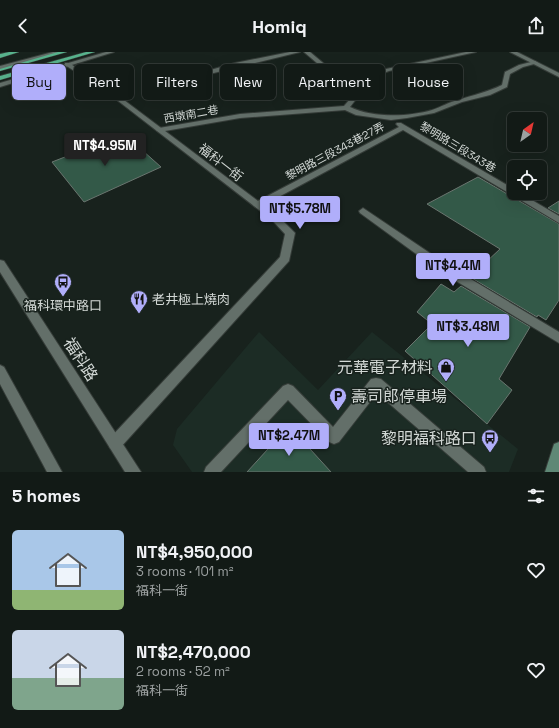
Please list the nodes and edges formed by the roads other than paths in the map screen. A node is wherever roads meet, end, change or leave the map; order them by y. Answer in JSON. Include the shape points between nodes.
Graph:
{"nodes":[{"id":1,"x":16,"y":52,"type":"edge"},
{"id":2,"x":42,"y":52,"type":"edge"},
{"id":3,"x":59,"y":52,"type":"edge"},
{"id":4,"x":64,"y":52,"type":"edge"},
{"id":5,"x":92,"y":52,"type":"edge"},
{"id":6,"x":111,"y":52,"type":"edge"},
{"id":7,"x":297,"y":52,"type":"edge"},
{"id":8,"x":307,"y":52,"type":"edge"},
{"id":9,"x":473,"y":52,"type":"edge"},
{"id":10,"x":513,"y":52,"type":"edge"},
{"id":11,"x":0,"y":56,"type":"edge"},
{"id":12,"x":535,"y":63,"type":"junction"},
{"id":13,"x":0,"y":64,"type":"edge"},
{"id":14,"x":67,"y":64,"type":"junction"},
{"id":15,"x":321,"y":64,"type":"edge"},
{"id":16,"x":0,"y":69,"type":"edge"},
{"id":17,"x":212,"y":70,"type":"edge"},
{"id":18,"x":385,"y":71,"type":"edge"},
{"id":19,"x":559,"y":75,"type":"edge"},
{"id":20,"x":0,"y":78,"type":"edge"},
{"id":21,"x":0,"y":84,"type":"edge"},
{"id":22,"x":352,"y":100,"type":"edge"},
{"id":23,"x":346,"y":108,"type":"junction"},
{"id":24,"x":391,"y":118,"type":"junction"},
{"id":25,"x":403,"y":127,"type":"junction"},
{"id":26,"x":159,"y":130,"type":"junction"},
{"id":27,"x":507,"y":189,"type":"edge"},
{"id":28,"x":526,"y":200,"type":"edge"},
{"id":29,"x":257,"y":205,"type":"junction"},
{"id":30,"x":363,"y":212,"type":"dead end"},
{"id":31,"x":559,"y":220,"type":"edge"},
{"id":32,"x":0,"y":264,"type":"edge"},
{"id":33,"x":559,"y":338,"type":"edge"},
{"id":34,"x":0,"y":371,"type":"edge"},
{"id":35,"x":115,"y":443,"type":"junction"},
{"id":36,"x":559,"y":449,"type":"edge"},
{"id":37,"x":55,"y":472,"type":"edge"},
{"id":38,"x":134,"y":472,"type":"edge"},
{"id":39,"x":211,"y":472,"type":"edge"},
{"id":40,"x":479,"y":472,"type":"edge"},
{"id":41,"x":552,"y":472,"type":"edge"}],
"edges":[{"from":1,"to":11,"type":"highway"},
{"from":2,"to":13,"type":"street"},
{"from":3,"to":16,"type":"street"},
{"from":4,"to":16,"type":"highway"},
{"from":5,"to":20,"type":"highway"},
{"from":6,"to":14,"type":"street"},
{"from":7,"to":17,"type":"street"},
{"from":8,"to":15,"type":"street"},
{"from":9,"to":18,"type":"street"},
{"from":10,"to":12,"type":"street"},
{"from":12,"to":19,"type":"street"},
{"from":12,"to":24,"type":"street","name":"西墩南二巷","via":[[512,69],[506,73],[505,86],[488,94],[432,112]]},
{"from":14,"to":21,"type":"street"},
{"from":14,"to":26,"type":"street","name":"福科一街","via":[[106,89]]},
{"from":22,"to":23,"type":"street"},
{"from":23,"to":24,"type":"street","name":"西墩南二巷","via":[[356,113]]},
{"from":23,"to":26,"type":"street","name":"西墩南二巷","via":[[240,116]]},
{"from":24,"to":25,"type":"street","name":"黎明路三段343巷"},
{"from":25,"to":27,"type":"street","name":"黎明路三段343巷"},
{"from":25,"to":29,"type":"street","name":"黎明路三段343巷27弄"},
{"from":26,"to":29,"type":"street","name":"福科一街"},
{"from":28,"to":31,"type":"street","name":"黎明路三段343巷"},
{"from":29,"to":35,"type":"street","name":"福科一街","via":[[290,233],[285,258]]},
{"from":30,"to":33,"type":"street","via":[[445,268]]},
{"from":32,"to":35,"type":"street","name":"福科路"},
{"from":34,"to":37,"type":"street"},
{"from":35,"to":38,"type":"street","name":"福科路"},
{"from":36,"to":41,"type":"main road"},
{"from":39,"to":40,"type":"street","via":[[288,391],[334,437],[376,384]]}]}
